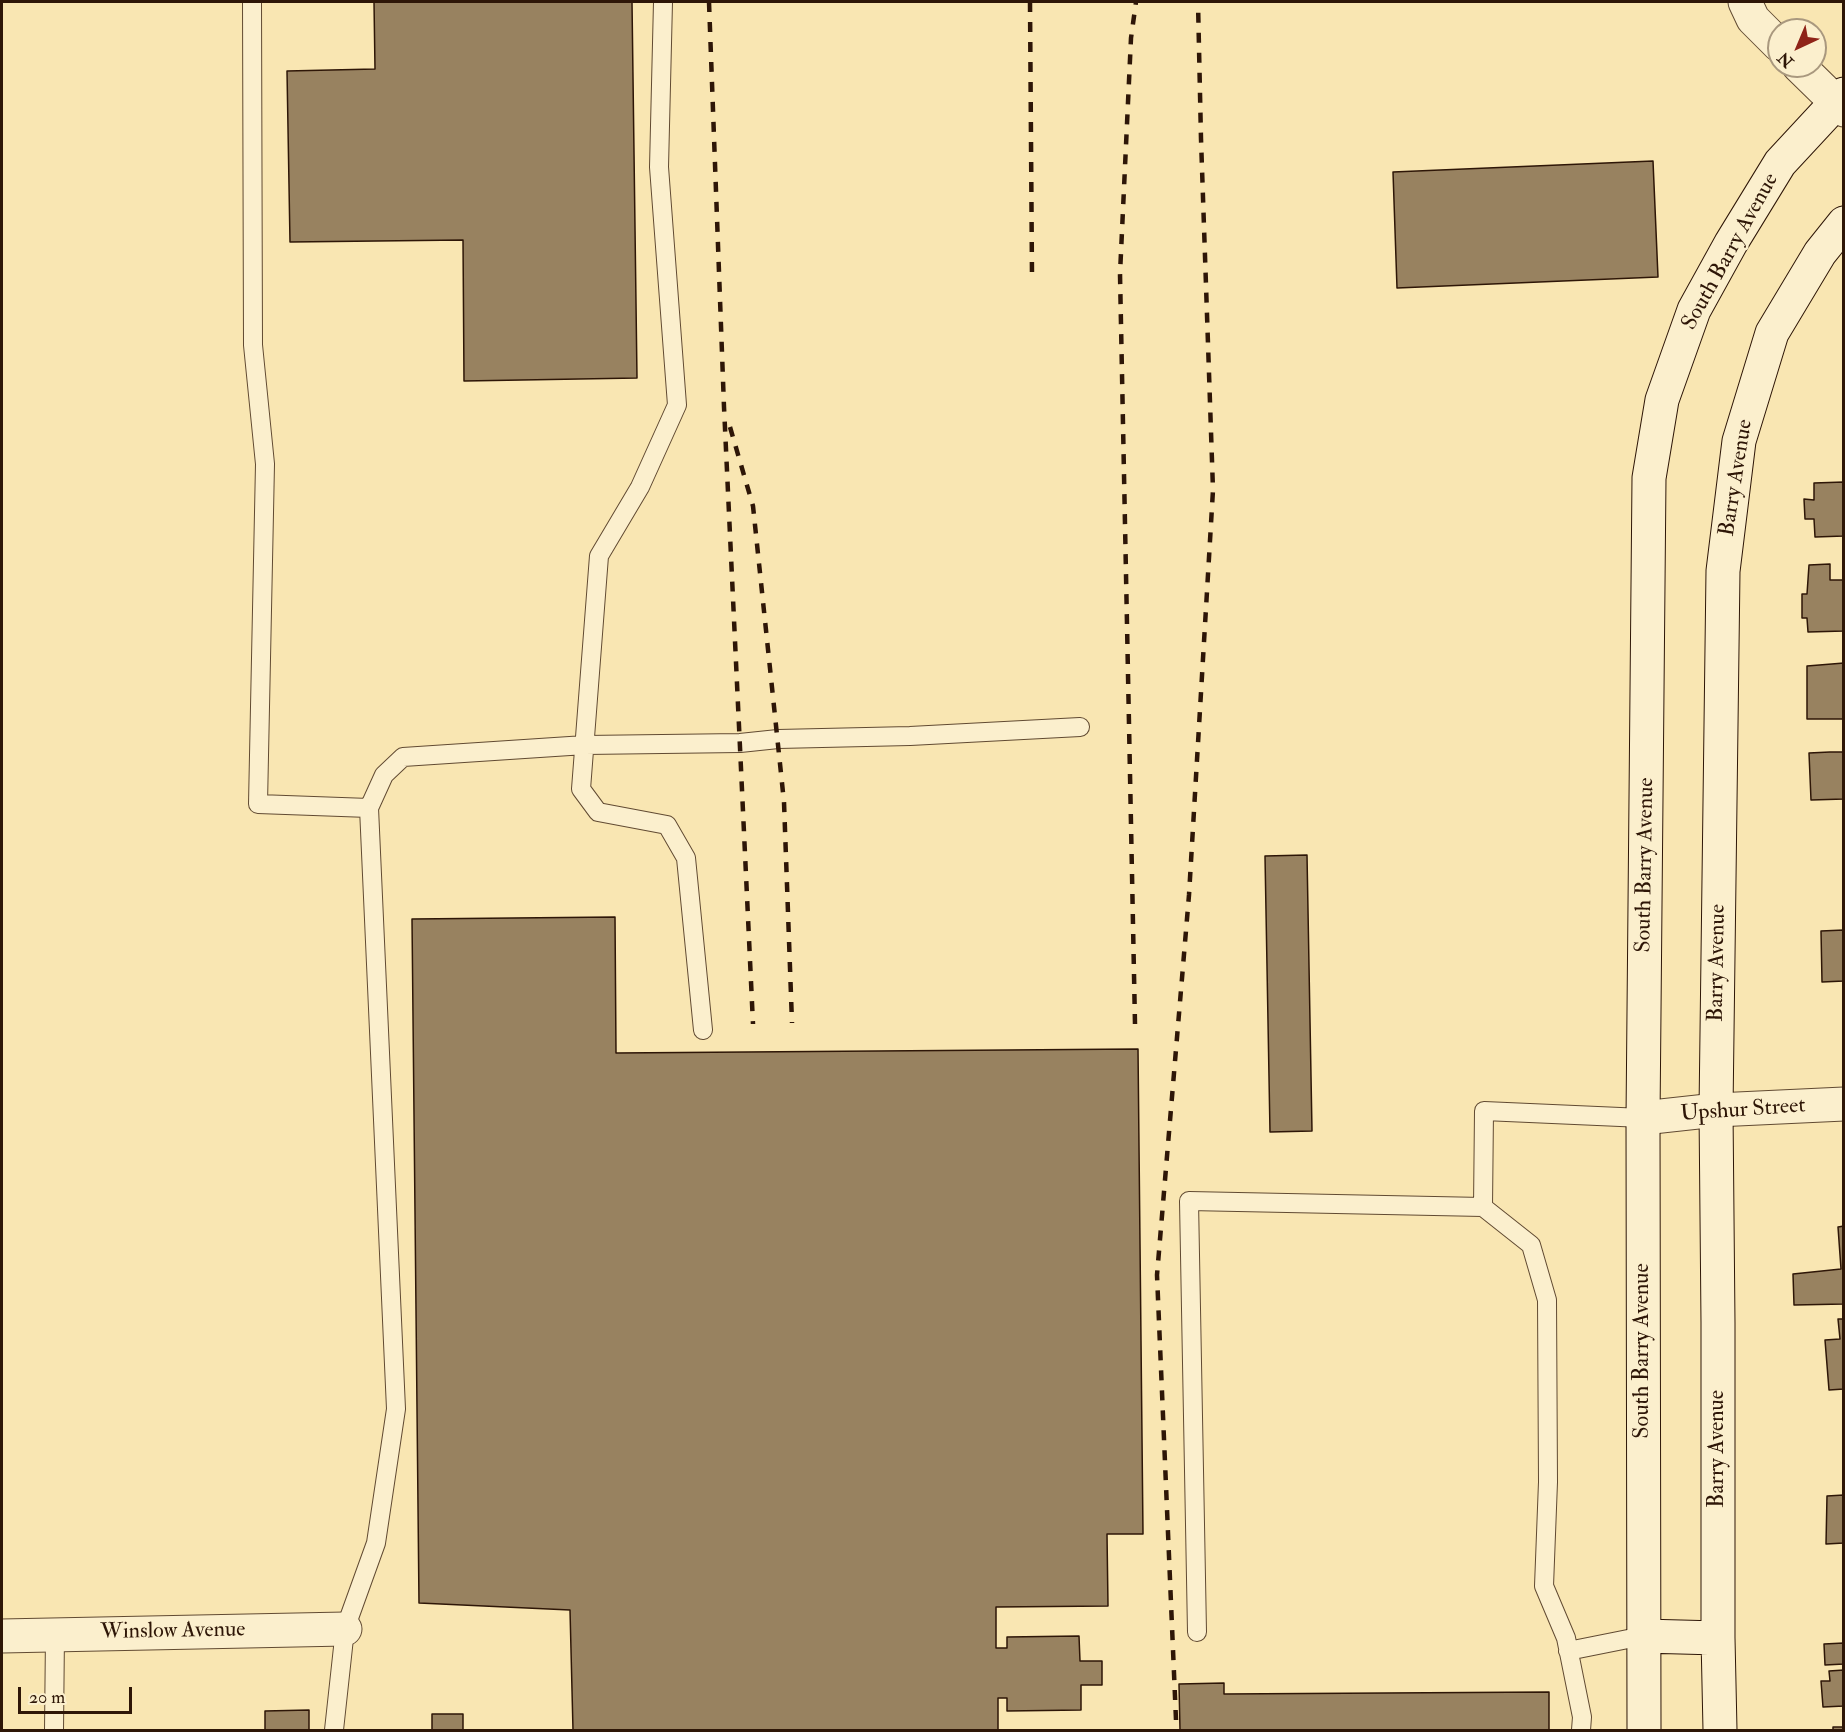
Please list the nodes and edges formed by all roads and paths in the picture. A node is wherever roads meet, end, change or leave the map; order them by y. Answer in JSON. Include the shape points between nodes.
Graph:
{"nodes":[{"id":1,"x":252,"y":2,"type":"edge"},
{"id":2,"x":663,"y":2,"type":"edge"},
{"id":3,"x":1745,"y":2,"type":"edge"},
{"id":4,"x":1767,"y":33,"type":"edge"},
{"id":5,"x":1813,"y":78,"type":"edge"},
{"id":6,"x":1841,"y":102,"type":"edge"},
{"id":7,"x":1844,"y":223,"type":"edge"},
{"id":8,"x":1080,"y":727,"type":"dead end"},
{"id":9,"x":585,"y":745,"type":"junction"},
{"id":10,"x":369,"y":808,"type":"junction"},
{"id":11,"x":703,"y":1030,"type":"dead end"},
{"id":12,"x":1844,"y":1104,"type":"edge"},
{"id":13,"x":1716,"y":1110,"type":"junction"},
{"id":14,"x":1643,"y":1118,"type":"junction"},
{"id":15,"x":1483,"y":1207,"type":"junction"},
{"id":16,"x":345,"y":1629,"type":"junction"},
{"id":17,"x":1197,"y":1632,"type":"dead end"},
{"id":18,"x":55,"y":1634,"type":"junction"},
{"id":19,"x":2,"y":1636,"type":"edge"},
{"id":20,"x":1644,"y":1636,"type":"junction"},
{"id":21,"x":1718,"y":1638,"type":"junction"},
{"id":22,"x":1569,"y":1651,"type":"junction"},
{"id":23,"x":54,"y":1731,"type":"edge"},
{"id":24,"x":334,"y":1731,"type":"edge"},
{"id":25,"x":1581,"y":1731,"type":"edge"},
{"id":26,"x":1644,"y":1731,"type":"edge"},
{"id":27,"x":1720,"y":1731,"type":"edge"}],
"edges":[{"from":1,"to":10,"type":"lane","via":[[253,345],[265,464],[258,804]]},
{"from":2,"to":9,"type":"lane","via":[[659,166],[677,405],[640,487],[599,556]]},
{"from":3,"to":4,"type":"main road","via":[[1752,19]]},
{"from":5,"to":6,"type":"main road","name":"South Barry Avenue"},
{"from":6,"to":14,"type":"main road","name":"South Barry Avenue","via":[[1780,163],[1731,243],[1694,310],[1662,400],[1649,478]]},
{"from":7,"to":13,"type":"main road","name":"Barry Avenue","via":[[1820,253],[1772,333],[1738,441],[1724,571]]},
{"from":8,"to":9,"type":"lane","via":[[740,743]]},
{"from":9,"to":10,"type":"lane","via":[[403,757],[384,775]]},
{"from":9,"to":11,"type":"lane","via":[[581,789],[598,812],[667,825],[686,858]]},
{"from":10,"to":16,"type":"lane","via":[[396,1409],[376,1543]]},
{"from":12,"to":13,"type":"main road","name":"Upshur Street"},
{"from":13,"to":14,"type":"main road","name":"Upshur Street"},
{"from":13,"to":21,"type":"main road","name":"Barry Avenue"},
{"from":14,"to":15,"type":"lane","via":[[1484,1111]]},
{"from":14,"to":20,"type":"main road","name":"South Barry Avenue"},
{"from":15,"to":17,"type":"lane","via":[[1189,1201]]},
{"from":15,"to":22,"type":"lane","via":[[1531,1245],[1547,1300],[1544,1586]]},
{"from":16,"to":18,"type":"main road","name":"Winslow Avenue"},
{"from":16,"to":24,"type":"lane"},
{"from":18,"to":19,"type":"main road","name":"Winslow Avenue"},
{"from":18,"to":23,"type":"lane"},
{"from":20,"to":21,"type":"main road"},
{"from":20,"to":22,"type":"lane"},
{"from":20,"to":26,"type":"main road","name":"South Barry Avenue"},
{"from":21,"to":27,"type":"main road","name":"Barry Avenue"},
{"from":22,"to":25,"type":"lane","via":[[1582,1717]]}]}
